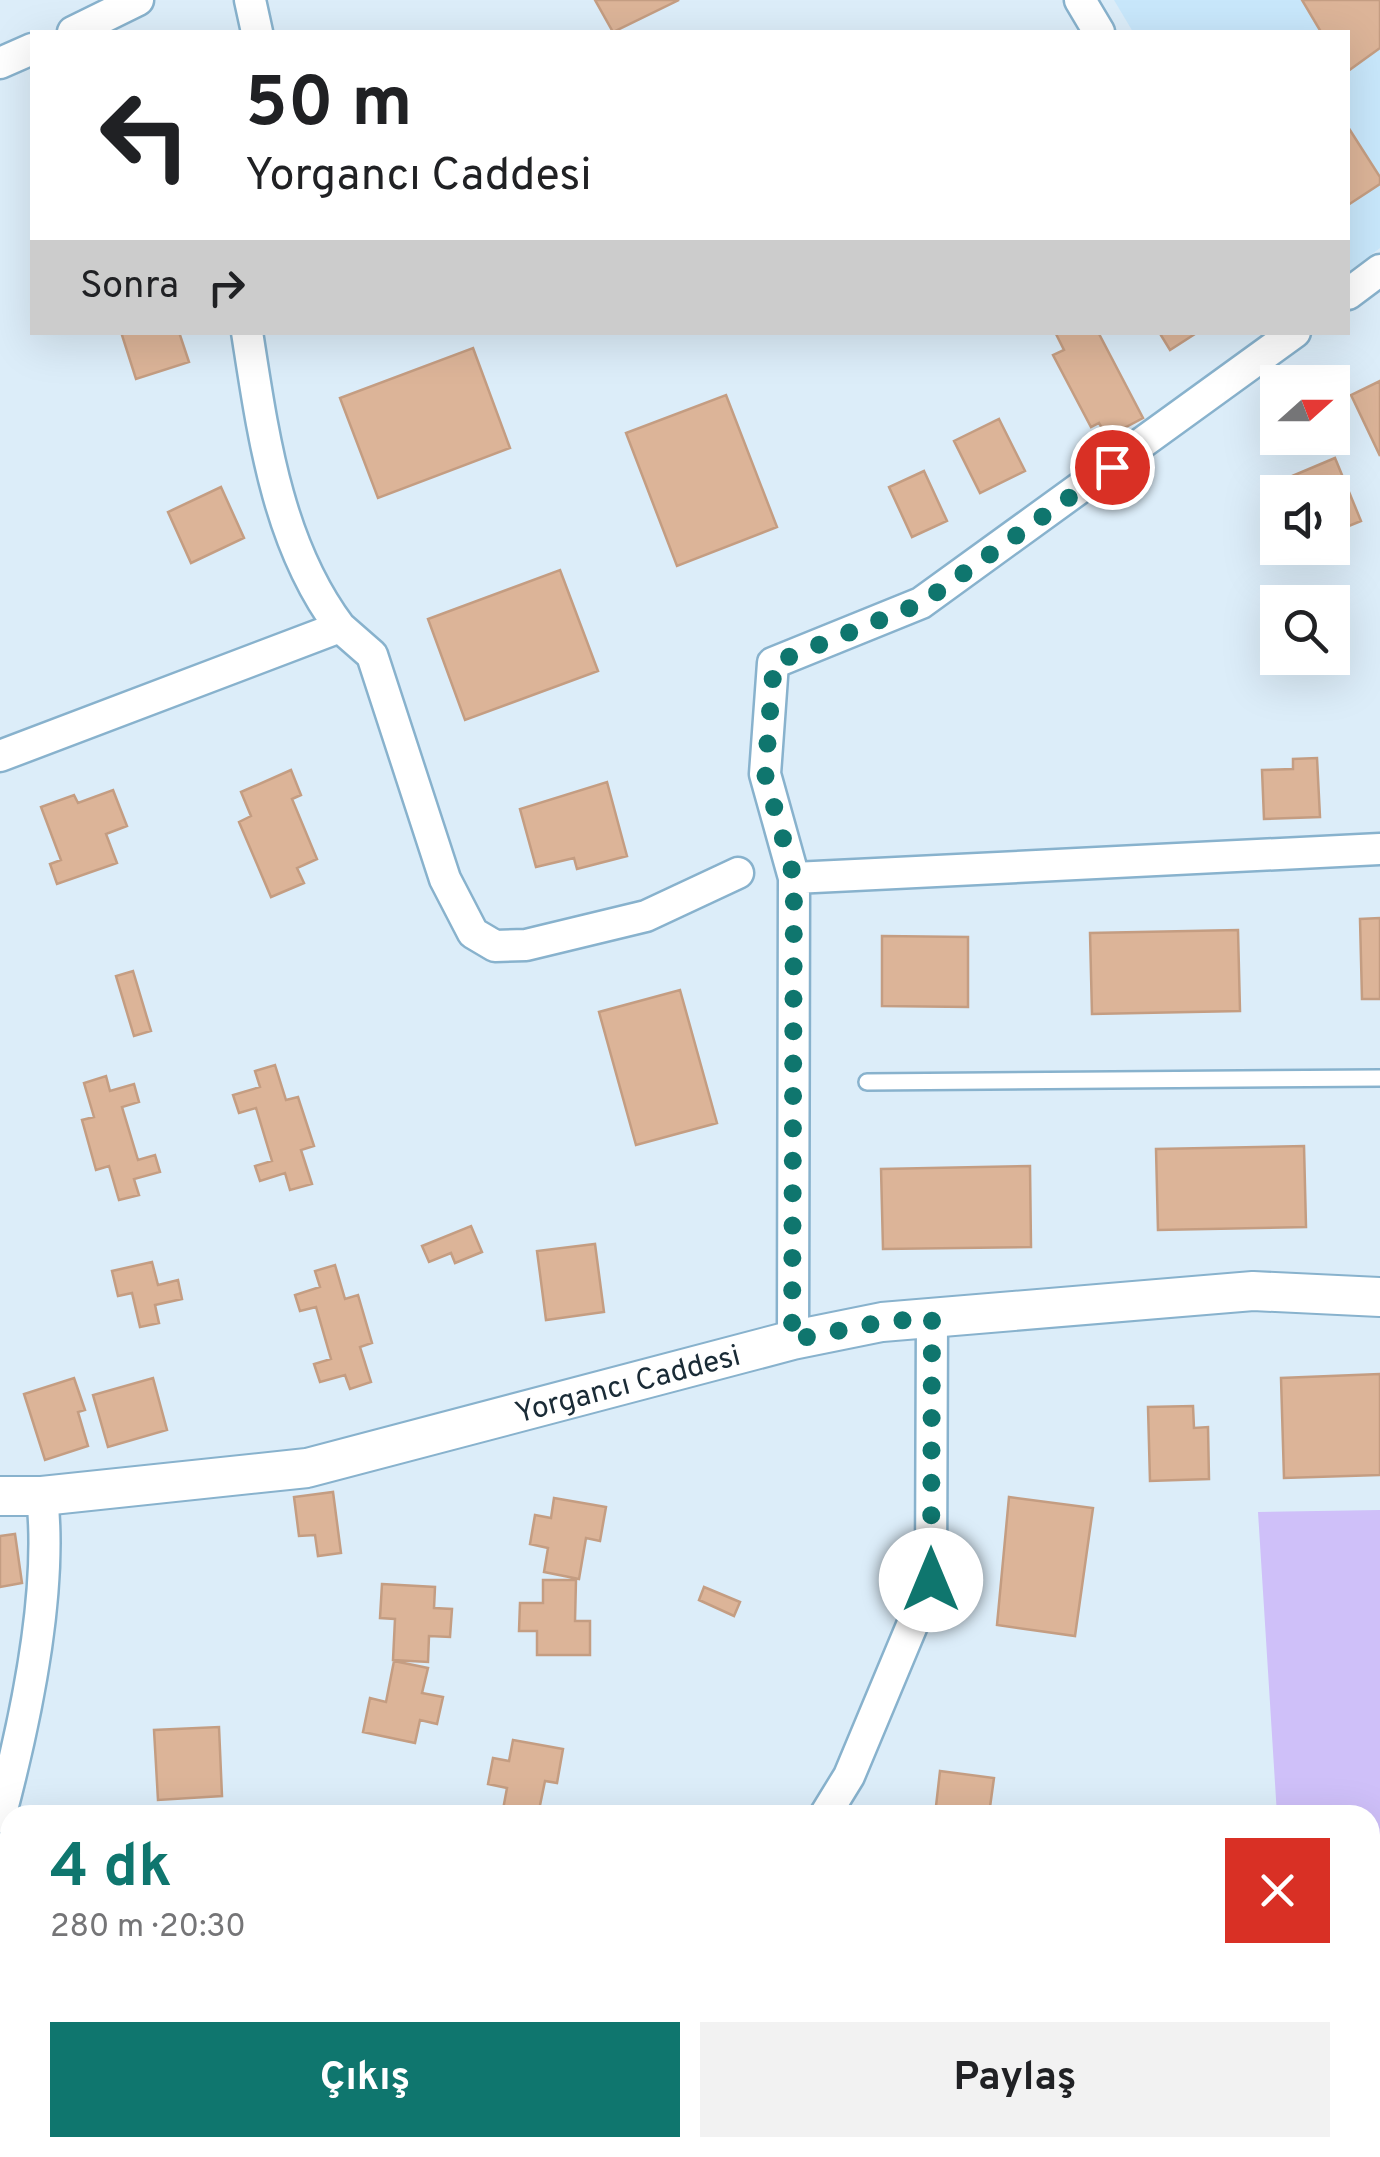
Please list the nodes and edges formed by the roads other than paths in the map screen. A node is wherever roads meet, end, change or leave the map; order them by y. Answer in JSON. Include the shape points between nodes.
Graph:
{"nodes":[{"id":1,"x":138,"y":0,"type":"edge"},
{"id":2,"x":250,"y":0,"type":"edge"},
{"id":3,"x":1080,"y":0,"type":"edge"},
{"id":4,"x":77,"y":30,"type":"edge"},
{"id":5,"x":257,"y":30,"type":"edge"},
{"id":6,"x":1098,"y":30,"type":"edge"},
{"id":7,"x":30,"y":51,"type":"edge"},
{"id":8,"x":0,"y":63,"type":"edge"},
{"id":9,"x":1380,"y":270,"type":"edge"},
{"id":10,"x":1350,"y":292,"type":"edge"},
{"id":11,"x":248,"y":335,"type":"edge"},
{"id":12,"x":1286,"y":336,"type":"edge"},
{"id":13,"x":340,"y":628,"type":"junction"},
{"id":14,"x":0,"y":756,"type":"edge"},
{"id":15,"x":1380,"y":849,"type":"edge"},
{"id":16,"x":738,"y":873,"type":"dead end"},
{"id":17,"x":794,"y":878,"type":"junction"},
{"id":18,"x":1380,"y":1078,"type":"edge"},
{"id":19,"x":868,"y":1082,"type":"dead end"},
{"id":20,"x":1380,"y":1297,"type":"edge"},
{"id":21,"x":932,"y":1318,"type":"junction"},
{"id":22,"x":792,"y":1340,"type":"junction"},
{"id":23,"x":0,"y":1496,"type":"edge"},
{"id":24,"x":42,"y":1496,"type":"junction"},
{"id":25,"x":3,"y":1805,"type":"edge"},
{"id":26,"x":831,"y":1805,"type":"edge"}],
"edges":[{"from":1,"to":4,"type":"street"},
{"from":2,"to":5,"type":"street"},
{"from":3,"to":6,"type":"street"},
{"from":7,"to":8,"type":"street"},
{"from":9,"to":10,"type":"street"},
{"from":11,"to":13,"type":"street","via":[[279,508],[319,600]]},
{"from":12,"to":17,"type":"street","via":[[922,603],[774,663],[765,774]]},
{"from":13,"to":14,"type":"street"},
{"from":13,"to":16,"type":"street","via":[[372,655],[445,879],[473,934],[495,946],[526,944],[646,916]]},
{"from":15,"to":17,"type":"street"},
{"from":17,"to":22,"type":"street"},
{"from":18,"to":19,"type":"lane"},
{"from":20,"to":21,"type":"street","name":"Yorgancı Caddesi","via":[[1254,1291]]},
{"from":21,"to":22,"type":"street","name":"Yorgancı Caddesi"},
{"from":21,"to":26,"type":"street","via":[[931,1580]]},
{"from":22,"to":24,"type":"street","name":"Yorgancı Caddesi","via":[[307,1468]]},
{"from":23,"to":24,"type":"street","name":"Yorgancı Caddesi"},
{"from":24,"to":25,"type":"street","via":[[47,1536],[25,1713]]}]}
